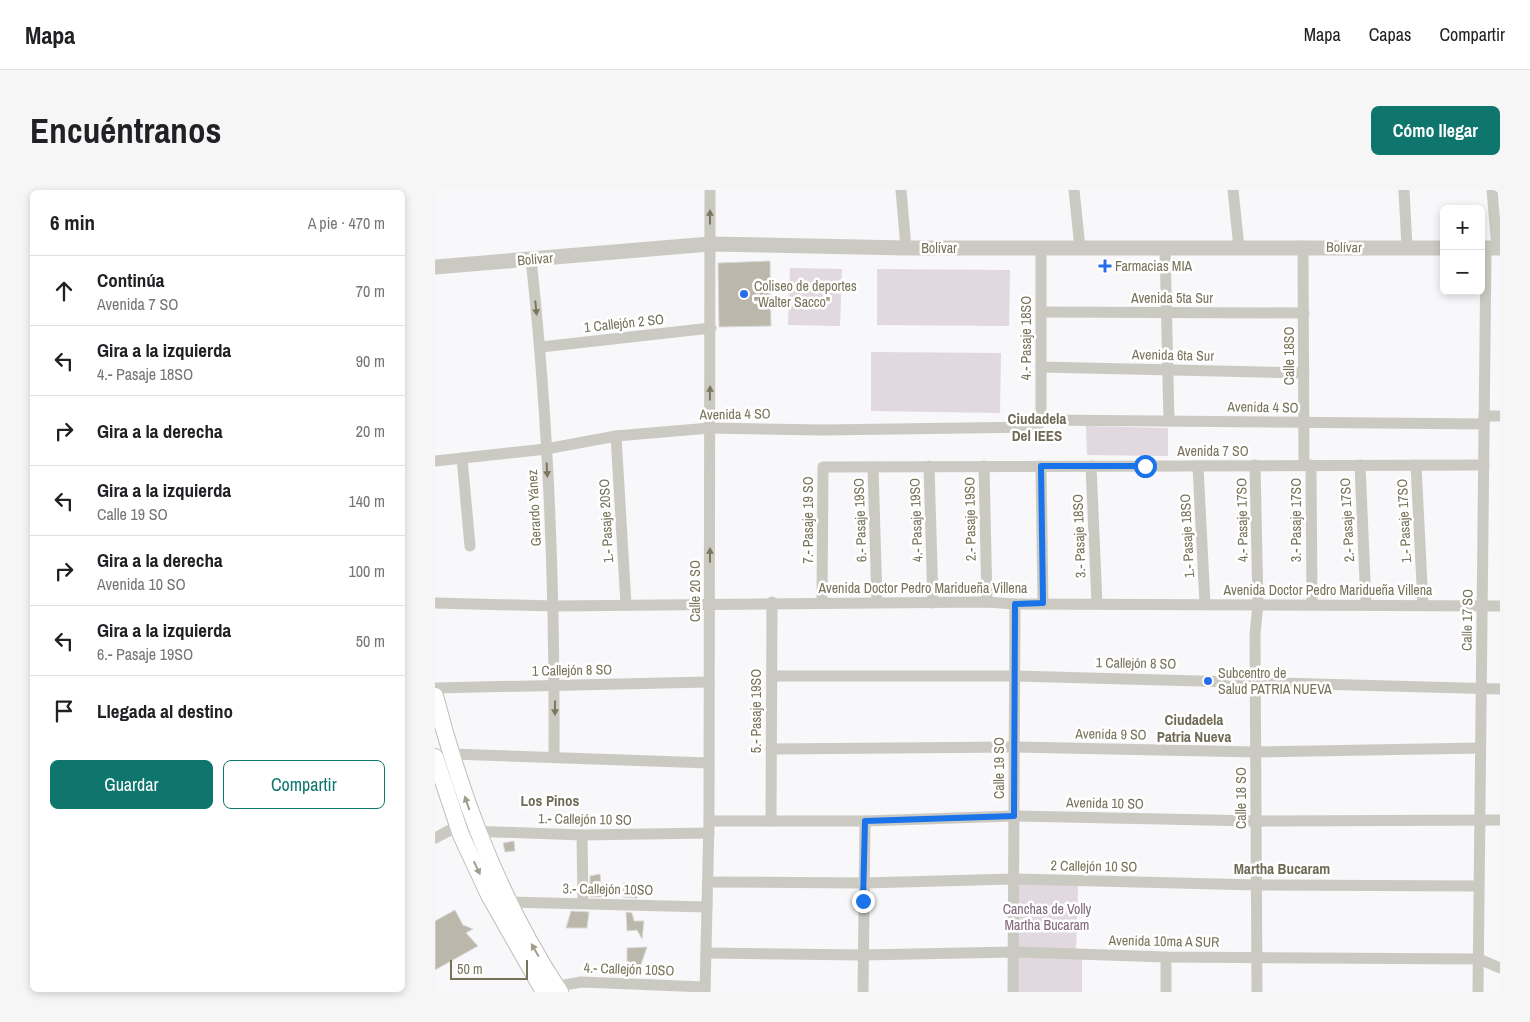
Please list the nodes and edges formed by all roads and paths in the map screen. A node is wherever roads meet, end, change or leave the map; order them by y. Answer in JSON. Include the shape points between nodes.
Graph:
{"nodes":[{"id":1,"x":710,"y":190,"type":"edge"},
{"id":2,"x":901,"y":190,"type":"edge"},
{"id":3,"x":1074,"y":190,"type":"edge"},
{"id":4,"x":1233,"y":190,"type":"edge"},
{"id":5,"x":1404,"y":190,"type":"edge"},
{"id":6,"x":1492,"y":190,"type":"edge"},
{"id":7,"x":710,"y":244,"type":"junction"},
{"id":8,"x":1303,"y":246,"type":"junction"},
{"id":9,"x":906,"y":248,"type":"junction"},
{"id":10,"x":1041,"y":248,"type":"junction"},
{"id":11,"x":1081,"y":248,"type":"junction"},
{"id":12,"x":1165,"y":248,"type":"junction"},
{"id":13,"x":1239,"y":248,"type":"junction"},
{"id":14,"x":1407,"y":248,"type":"junction"},
{"id":15,"x":1440,"y":248,"type":"edge"},
{"id":16,"x":1491,"y":248,"type":"edge"},
{"id":17,"x":531,"y":259,"type":"junction"},
{"id":18,"x":435,"y":267,"type":"edge"},
{"id":19,"x":1041,"y":312,"type":"junction"},
{"id":20,"x":1303,"y":312,"type":"junction"},
{"id":21,"x":1167,"y":314,"type":"junction"},
{"id":22,"x":711,"y":328,"type":"junction"},
{"id":23,"x":541,"y":347,"type":"junction"},
{"id":24,"x":1041,"y":368,"type":"junction"},
{"id":25,"x":1168,"y":370,"type":"junction"},
{"id":26,"x":1304,"y":373,"type":"junction"},
{"id":27,"x":1500,"y":416,"type":"edge"},
{"id":28,"x":1484,"y":420,"type":"junction"},
{"id":29,"x":1169,"y":421,"type":"junction"},
{"id":30,"x":1304,"y":422,"type":"junction"},
{"id":31,"x":1039,"y":423,"type":"junction"},
{"id":32,"x":710,"y":428,"type":"junction"},
{"id":33,"x":616,"y":436,"type":"junction"},
{"id":34,"x":546,"y":449,"type":"junction"},
{"id":35,"x":462,"y":458,"type":"junction"},
{"id":36,"x":435,"y":461,"type":"edge"},
{"id":37,"x":1307,"y":465,"type":"junction"},
{"id":38,"x":1360,"y":465,"type":"junction"},
{"id":39,"x":1416,"y":465,"type":"junction"},
{"id":40,"x":1484,"y":465,"type":"junction"},
{"id":41,"x":929,"y":466,"type":"junction"},
{"id":42,"x":984,"y":466,"type":"junction"},
{"id":43,"x":1041,"y":466,"type":"junction"},
{"id":44,"x":1091,"y":466,"type":"junction"},
{"id":45,"x":1198,"y":466,"type":"junction"},
{"id":46,"x":1255,"y":466,"type":"junction"},
{"id":47,"x":823,"y":467,"type":"joint"},
{"id":48,"x":873,"y":467,"type":"junction"},
{"id":49,"x":470,"y":546,"type":"dead end"},
{"id":50,"x":772,"y":602,"type":"junction"},
{"id":51,"x":822,"y":602,"type":"junction"},
{"id":52,"x":877,"y":602,"type":"junction"},
{"id":53,"x":987,"y":602,"type":"junction"},
{"id":54,"x":435,"y":603,"type":"edge"},
{"id":55,"x":933,"y":603,"type":"junction"},
{"id":56,"x":1043,"y":603,"type":"junction"},
{"id":57,"x":710,"y":604,"type":"junction"},
{"id":58,"x":1015,"y":604,"type":"junction"},
{"id":59,"x":1097,"y":604,"type":"junction"},
{"id":60,"x":1205,"y":604,"type":"junction"},
{"id":61,"x":1258,"y":604,"type":"junction"},
{"id":62,"x":1312,"y":604,"type":"junction"},
{"id":63,"x":1366,"y":604,"type":"junction"},
{"id":64,"x":626,"y":605,"type":"junction"},
{"id":65,"x":1482,"y":605,"type":"junction"},
{"id":66,"x":554,"y":606,"type":"junction"},
{"id":67,"x":1423,"y":606,"type":"junction"},
{"id":68,"x":1500,"y":606,"type":"edge"},
{"id":69,"x":771,"y":676,"type":"junction"},
{"id":70,"x":1014,"y":676,"type":"junction"},
{"id":71,"x":1255,"y":681,"type":"junction"},
{"id":72,"x":709,"y":682,"type":"junction"},
{"id":73,"x":555,"y":686,"type":"junction"},
{"id":74,"x":435,"y":688,"type":"edge"},
{"id":75,"x":1481,"y":689,"type":"junction"},
{"id":76,"x":1500,"y":689,"type":"edge"},
{"id":77,"x":435,"y":696,"type":"edge"},
{"id":78,"x":1014,"y":747,"type":"junction"},
{"id":79,"x":1479,"y":748,"type":"junction"},
{"id":80,"x":771,"y":749,"type":"junction"},
{"id":81,"x":1256,"y":752,"type":"junction"},
{"id":82,"x":443,"y":756,"type":"edge"},
{"id":83,"x":555,"y":757,"type":"junction"},
{"id":84,"x":709,"y":763,"type":"junction"},
{"id":85,"x":1014,"y":816,"type":"junction"},
{"id":86,"x":1256,"y":820,"type":"junction"},
{"id":87,"x":1480,"y":820,"type":"junction"},
{"id":88,"x":1500,"y":820,"type":"edge"},
{"id":89,"x":709,"y":821,"type":"junction"},
{"id":90,"x":771,"y":821,"type":"junction"},
{"id":91,"x":865,"y":821,"type":"junction"},
{"id":92,"x":465,"y":830,"type":"junction"},
{"id":93,"x":709,"y":833,"type":"junction"},
{"id":94,"x":582,"y":835,"type":"junction"},
{"id":95,"x":435,"y":838,"type":"edge"},
{"id":96,"x":1013,"y":879,"type":"junction"},
{"id":97,"x":708,"y":882,"type":"junction"},
{"id":98,"x":864,"y":883,"type":"junction"},
{"id":99,"x":1257,"y":885,"type":"junction"},
{"id":100,"x":1479,"y":886,"type":"junction"},
{"id":101,"x":508,"y":902,"type":"junction"},
{"id":102,"x":583,"y":903,"type":"junction"},
{"id":103,"x":707,"y":907,"type":"junction"},
{"id":104,"x":1013,"y":952,"type":"junction"},
{"id":105,"x":706,"y":953,"type":"junction"},
{"id":106,"x":863,"y":954,"type":"junction"},
{"id":107,"x":1166,"y":957,"type":"junction"},
{"id":108,"x":1257,"y":958,"type":"junction"},
{"id":109,"x":1479,"y":959,"type":"junction"},
{"id":110,"x":1500,"y":968,"type":"edge"},
{"id":111,"x":705,"y":989,"type":"edge"},
{"id":112,"x":554,"y":991,"type":"edge"},
{"id":113,"x":863,"y":992,"type":"edge"},
{"id":114,"x":1013,"y":992,"type":"edge"},
{"id":115,"x":1166,"y":992,"type":"edge"},
{"id":116,"x":1257,"y":992,"type":"edge"},
{"id":117,"x":1479,"y":992,"type":"edge"}],
"edges":[{"from":7,"to":1,"type":"street","name":"Calle 20 SO","one_way":true},
{"from":2,"to":9,"type":"street"},
{"from":3,"to":11,"type":"street"},
{"from":4,"to":13,"type":"street"},
{"from":5,"to":14,"type":"street"},
{"from":6,"to":16,"type":"street","name":"Calle 17 SO"},
{"from":7,"to":9,"type":"street","name":"Bolívar"},
{"from":7,"to":17,"type":"street","name":"Bolívar"},
{"from":7,"to":22,"type":"street","name":"Calle 20 SO"},
{"from":8,"to":13,"type":"street","name":"Bolívar"},
{"from":8,"to":14,"type":"street","name":"Bolívar"},
{"from":8,"to":20,"type":"street","name":"Calle 18SO"},
{"from":9,"to":10,"type":"street","name":"Bolívar"},
{"from":10,"to":11,"type":"street","name":"Bolívar"},
{"from":10,"to":19,"type":"street","name":"4.- Pasaje 18SO"},
{"from":11,"to":12,"type":"street","name":"Bolívar"},
{"from":12,"to":13,"type":"street","name":"Bolívar"},
{"from":12,"to":21,"type":"street"},
{"from":14,"to":15,"type":"street","name":"Bolívar"},
{"from":16,"to":28,"type":"street","name":"Calle 17 SO"},
{"from":17,"to":18,"type":"street","name":"Bolívar"},
{"from":17,"to":23,"type":"street","name":"Gerardo Yánez","one_way":true},
{"from":19,"to":21,"type":"street","name":"Avenida 5ta Sur"},
{"from":19,"to":24,"type":"street","name":"4.- Pasaje 18SO"},
{"from":20,"to":21,"type":"street","name":"Avenida 5ta Sur"},
{"from":20,"to":26,"type":"street","name":"Calle 18SO"},
{"from":21,"to":25,"type":"street"},
{"from":22,"to":23,"type":"street","name":"1 Callejón 2 SO"},
{"from":32,"to":22,"type":"street","name":"Calle 20 SO","one_way":true},
{"from":23,"to":34,"type":"street","name":"Gerardo Yánez"},
{"from":24,"to":25,"type":"street","name":"Avenida 6ta Sur"},
{"from":24,"to":31,"type":"street","name":"4.- Pasaje 18SO"},
{"from":25,"to":26,"type":"street","name":"Avenida 6ta Sur"},
{"from":25,"to":29,"type":"street"},
{"from":26,"to":30,"type":"street","name":"Calle 18SO"},
{"from":27,"to":28,"type":"street","name":"Avenida 4 SO"},
{"from":28,"to":30,"type":"street","name":"Avenida 4 SO"},
{"from":28,"to":40,"type":"street","name":"Calle 17 SO"},
{"from":29,"to":30,"type":"street","name":"Avenida 4 SO"},
{"from":29,"to":31,"type":"street","name":"Avenida 4 SO"},
{"from":30,"to":37,"type":"street","name":"Calle 18SO"},
{"from":31,"to":32,"type":"street","name":"Avenida 4 SO","via":[[823,430]]},
{"from":32,"to":33,"type":"street","name":"Avenida 4 SO"},
{"from":57,"to":32,"type":"street","name":"Calle 20 SO","one_way":true},
{"from":33,"to":34,"type":"street","name":"Avenida 4 SO"},
{"from":33,"to":64,"type":"street","name":"1.- Pasaje 20SO"},
{"from":34,"to":35,"type":"street","name":"Avenida 4 SO"},
{"from":34,"to":66,"type":"street","name":"Gerardo Yánez","one_way":true},
{"from":35,"to":36,"type":"street","name":"Avenida 4 SO"},
{"from":35,"to":49,"type":"street"},
{"from":37,"to":38,"type":"street","name":"Avenida 7 SO"},
{"from":37,"to":46,"type":"street","name":"Avenida 7 SO"},
{"from":37,"to":62,"type":"street","name":"3.- Pasaje 17SO"},
{"from":38,"to":39,"type":"street","name":"Avenida 7 SO"},
{"from":38,"to":63,"type":"street","name":"2.- Pasaje 17SO"},
{"from":39,"to":40,"type":"street","name":"Avenida 7 SO"},
{"from":39,"to":67,"type":"street","name":"1.- Pasaje 17SO"},
{"from":40,"to":65,"type":"street","name":"Calle 17 SO"},
{"from":41,"to":42,"type":"street","name":"Avenida 7 SO"},
{"from":41,"to":48,"type":"street","name":"Avenida 7 SO"},
{"from":41,"to":55,"type":"street","name":"4.- Pasaje 19SO"},
{"from":42,"to":43,"type":"street","name":"Avenida 7 SO"},
{"from":42,"to":53,"type":"street","name":"2.- Pasaje 19SO"},
{"from":43,"to":44,"type":"street","name":"Avenida 7 SO"},
{"from":43,"to":56,"type":"street"},
{"from":44,"to":45,"type":"street","name":"Avenida 7 SO"},
{"from":44,"to":59,"type":"street","name":"3.- Pasaje 18SO"},
{"from":45,"to":46,"type":"street","name":"Avenida 7 SO"},
{"from":45,"to":60,"type":"street","name":"1.- Pasaje 18SO"},
{"from":46,"to":61,"type":"street","name":"4.- Pasaje 17SO"},
{"from":47,"to":48,"type":"street","name":"Avenida 7 SO"},
{"from":47,"to":51,"type":"street","name":"7.- Pasaje 19 SO"},
{"from":48,"to":52,"type":"street","name":"6.- Pasaje 19SO"},
{"from":50,"to":51,"type":"street","name":"Avenida Doctor Pedro Maridueña Villena"},
{"from":50,"to":57,"type":"street","name":"Avenida Doctor Pedro Maridueña Villena"},
{"from":50,"to":69,"type":"street","name":"5.- Pasaje 19SO"},
{"from":51,"to":52,"type":"street","name":"Avenida Doctor Pedro Maridueña Villena"},
{"from":52,"to":55,"type":"street","name":"Avenida Doctor Pedro Maridueña Villena"},
{"from":53,"to":55,"type":"street","name":"Avenida Doctor Pedro Maridueña Villena"},
{"from":53,"to":58,"type":"street","name":"Avenida Doctor Pedro Maridueña Villena"},
{"from":54,"to":66,"type":"street","name":"Avenida Doctor Pedro Maridueña Villena"},
{"from":56,"to":58,"type":"street","name":"Avenida Doctor Pedro Maridueña Villena"},
{"from":56,"to":59,"type":"street","name":"Avenida Doctor Pedro Maridueña Villena"},
{"from":57,"to":64,"type":"street","name":"Avenida Doctor Pedro Maridueña Villena"},
{"from":57,"to":72,"type":"street","name":"Calle 20 SO"},
{"from":58,"to":70,"type":"street","name":"Calle 19 SO"},
{"from":59,"to":60,"type":"street","name":"Avenida Doctor Pedro Maridueña Villena"},
{"from":60,"to":61,"type":"street","name":"Avenida Doctor Pedro Maridueña Villena"},
{"from":61,"to":62,"type":"street","name":"Avenida Doctor Pedro Maridueña Villena"},
{"from":61,"to":71,"type":"street","name":"Calle 18 SO"},
{"from":62,"to":63,"type":"street","name":"Avenida Doctor Pedro Maridueña Villena"},
{"from":63,"to":67,"type":"street","name":"Avenida Doctor Pedro Maridueña Villena"},
{"from":64,"to":66,"type":"street","name":"Avenida Doctor Pedro Maridueña Villena"},
{"from":65,"to":67,"type":"street","name":"Avenida Doctor Pedro Maridueña Villena"},
{"from":65,"to":68,"type":"street","name":"Avenida Doctor Pedro Maridueña Villena"},
{"from":65,"to":75,"type":"street","name":"Calle 17 SO"},
{"from":66,"to":73,"type":"street","name":"Gerardo Yánez"},
{"from":69,"to":70,"type":"street","name":"1 Callejón 8 SO"},
{"from":69,"to":80,"type":"street","name":"5.- Pasaje 19SO"},
{"from":70,"to":71,"type":"street","name":"1 Callejón 8 SO"},
{"from":70,"to":78,"type":"street","name":"Calle 19 SO"},
{"from":71,"to":75,"type":"street","name":"1 Callejón 8 SO"},
{"from":71,"to":81,"type":"street","name":"Calle 18 SO"},
{"from":72,"to":73,"type":"street","name":"1 Callejón 8 SO"},
{"from":72,"to":84,"type":"street","name":"Calle 20 SO"},
{"from":73,"to":74,"type":"street","name":"1 Callejón 8 SO"},
{"from":73,"to":83,"type":"street","name":"Gerardo Yánez","one_way":true},
{"from":75,"to":76,"type":"street","name":"1 Callejón 8 SO"},
{"from":75,"to":79,"type":"street","name":"Calle 17 SO"},
{"from":77,"to":82,"type":"main road"},
{"from":78,"to":80,"type":"street","name":"Avenida 9 SO"},
{"from":78,"to":81,"type":"street","name":"Avenida 9 SO"},
{"from":78,"to":85,"type":"street","name":"Calle 19 SO"},
{"from":79,"to":81,"type":"street","name":"Avenida 9 SO"},
{"from":79,"to":87,"type":"street","name":"Calle 17 SO"},
{"from":80,"to":90,"type":"street","name":"5.- Pasaje 19SO"},
{"from":81,"to":86,"type":"street","name":"Calle 18 SO"},
{"from":82,"to":83,"type":"street"},
{"from":82,"to":92,"type":"main road"},
{"from":83,"to":84,"type":"street"},
{"from":84,"to":89,"type":"street","name":"Calle 20 SO"},
{"from":85,"to":86,"type":"street","name":"Avenida 10 SO"},
{"from":85,"to":91,"type":"street","name":"Avenida 10 SO"},
{"from":85,"to":96,"type":"street","name":"Calle 19 SO"},
{"from":86,"to":87,"type":"street","name":"Avenida 10 SO"},
{"from":86,"to":99,"type":"street","name":"Calle 18 SO"},
{"from":87,"to":88,"type":"street","name":"Avenida 10 SO"},
{"from":87,"to":100,"type":"street","name":"Calle 17 SO"},
{"from":89,"to":90,"type":"street","name":"Avenida 10 SO"},
{"from":89,"to":93,"type":"street","name":"Calle 20 SO"},
{"from":90,"to":91,"type":"street","name":"Avenida 10 SO"},
{"from":91,"to":98,"type":"street"},
{"from":92,"to":94,"type":"street","name":"1.- Callejón 10 SO"},
{"from":92,"to":95,"type":"street"},
{"from":92,"to":101,"type":"main road"},
{"from":92,"to":112,"type":"main road","one_way":true,"via":[[489,895]]},
{"from":93,"to":94,"type":"street","name":"1.- Callejón 10 SO"},
{"from":93,"to":97,"type":"street","name":"Calle 20 SO"},
{"from":94,"to":102,"type":"street"},
{"from":96,"to":98,"type":"street","name":"2 Callejón 10 SO"},
{"from":96,"to":99,"type":"street","name":"2 Callejón 10 SO"},
{"from":96,"to":104,"type":"street","name":"Calle 19 SO"},
{"from":97,"to":98,"type":"street","name":"2 Callejón 10 SO"},
{"from":97,"to":103,"type":"street","name":"Calle 20 SO"},
{"from":98,"to":106,"type":"street"},
{"from":99,"to":100,"type":"street","name":"2 Callejón 10 SO"},
{"from":99,"to":108,"type":"street","name":"Calle 18 SO"},
{"from":100,"to":109,"type":"street","name":"Calle 17 SO"},
{"from":101,"to":102,"type":"street","name":"3.- Callejón 10SO"},
{"from":112,"to":101,"type":"main road","one_way":true},
{"from":102,"to":103,"type":"street","name":"3.- Callejón 10SO"},
{"from":103,"to":105,"type":"street","name":"Calle 20 SO"},
{"from":104,"to":106,"type":"street","name":"Avenida 10ma A SUR"},
{"from":104,"to":107,"type":"street","name":"Avenida 10ma A SUR"},
{"from":104,"to":114,"type":"street","name":"Calle 19 SO"},
{"from":105,"to":106,"type":"street","name":"Avenida 10ma A SUR"},
{"from":105,"to":111,"type":"street","name":"Calle 20 SO"},
{"from":106,"to":113,"type":"street"},
{"from":107,"to":108,"type":"street","name":"Avenida 10ma A SUR"},
{"from":107,"to":115,"type":"street"},
{"from":108,"to":109,"type":"street","name":"Avenida 10ma A SUR"},
{"from":108,"to":116,"type":"street","name":"Calle 18 SO"},
{"from":109,"to":110,"type":"street","name":"Avenida 10ma A SUR"},
{"from":109,"to":117,"type":"street","name":"Calle 17 SO"},
{"from":111,"to":112,"type":"street","name":"4.- Callejón 10SO","via":[[581,982],[564,985]]}]}
